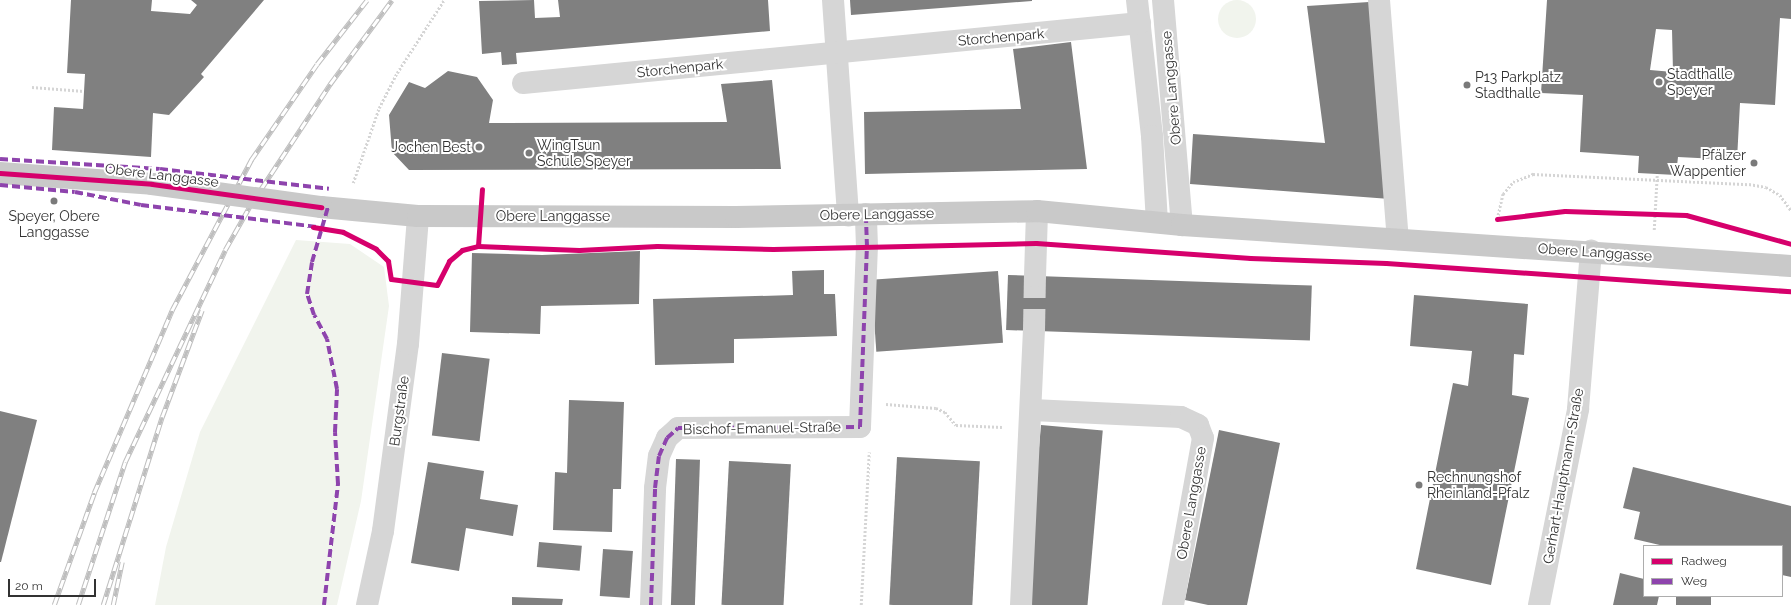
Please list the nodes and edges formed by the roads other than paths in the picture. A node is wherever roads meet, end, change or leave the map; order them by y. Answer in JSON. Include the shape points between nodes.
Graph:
{"nodes":[{"id":1,"x":833,"y":0,"type":"edge"},
{"id":2,"x":1137,"y":0,"type":"edge"},
{"id":3,"x":1163,"y":0,"type":"edge"},
{"id":4,"x":1379,"y":0,"type":"edge"},
{"id":5,"x":1140,"y":23,"type":"junction"},
{"id":6,"x":838,"y":52,"type":"junction"},
{"id":7,"x":523,"y":83,"type":"dead end"},
{"id":8,"x":0,"y":173,"type":"edge"},
{"id":9,"x":1037,"y":211,"type":"junction"},
{"id":10,"x":857,"y":215,"type":"junction"},
{"id":11,"x":418,"y":216,"type":"junction"},
{"id":12,"x":1157,"y":222,"type":"junction"},
{"id":13,"x":1182,"y":224,"type":"junction"},
{"id":14,"x":1398,"y":239,"type":"junction"},
{"id":15,"x":1591,"y":251,"type":"junction"},
{"id":16,"x":1791,"y":266,"type":"edge"},
{"id":17,"x":1035,"y":276,"type":"tunnel mouth"},
{"id":18,"x":1034,"y":331,"type":"tunnel mouth"},
{"id":19,"x":1031,"y":420,"type":"junction"},
{"id":20,"x":367,"y":605,"type":"edge"},
{"id":21,"x":651,"y":605,"type":"edge"},
{"id":22,"x":1020,"y":605,"type":"edge"},
{"id":23,"x":1173,"y":605,"type":"edge"},
{"id":24,"x":1540,"y":605,"type":"edge"}],
"edges":[{"from":1,"to":6,"type":"street"},
{"from":2,"to":5,"type":"street"},
{"from":3,"to":13,"type":"street","name":"Obere Langgasse"},
{"from":4,"to":14,"type":"street"},
{"from":5,"to":6,"type":"street","name":"Storchenpark"},
{"from":5,"to":12,"type":"street","via":[[1152,136]]},
{"from":6,"to":7,"type":"street","name":"Storchenpark"},
{"from":6,"to":10,"type":"street"},
{"from":8,"to":11,"type":"main road","name":"Obere Langgasse","bridge":true,"via":[[152,184],[321,207],[349,199]]},
{"from":9,"to":10,"type":"main road","name":"Obere Langgasse"},
{"from":9,"to":12,"type":"main road","name":"Obere Langgasse"},
{"from":9,"to":17,"type":"street"},
{"from":10,"to":11,"type":"main road","name":"Obere Langgasse"},
{"from":10,"to":21,"type":"street","name":"Bischof-Emanuel-Straße","via":[[862,403],[860,428],[678,428],[667,438],[660,456],[655,488]]},
{"from":11,"to":20,"type":"street","name":"Burgstraße","via":[[408,344],[383,531]]},
{"from":12,"to":13,"type":"main road","name":"Obere Langgasse"},
{"from":13,"to":14,"type":"main road","name":"Obere Langgasse"},
{"from":14,"to":15,"type":"main road","name":"Obere Langgasse"},
{"from":15,"to":16,"type":"main road","name":"Obere Langgasse"},
{"from":15,"to":24,"type":"street","name":"Gerhart-Hauptmann-Straße","via":[[1578,409]]},
{"from":18,"to":19,"type":"street"},
{"from":19,"to":22,"type":"street"},
{"from":19,"to":23,"type":"street","name":"Obere Langgasse","via":[[1181,417],[1198,425],[1203,438]]}]}
